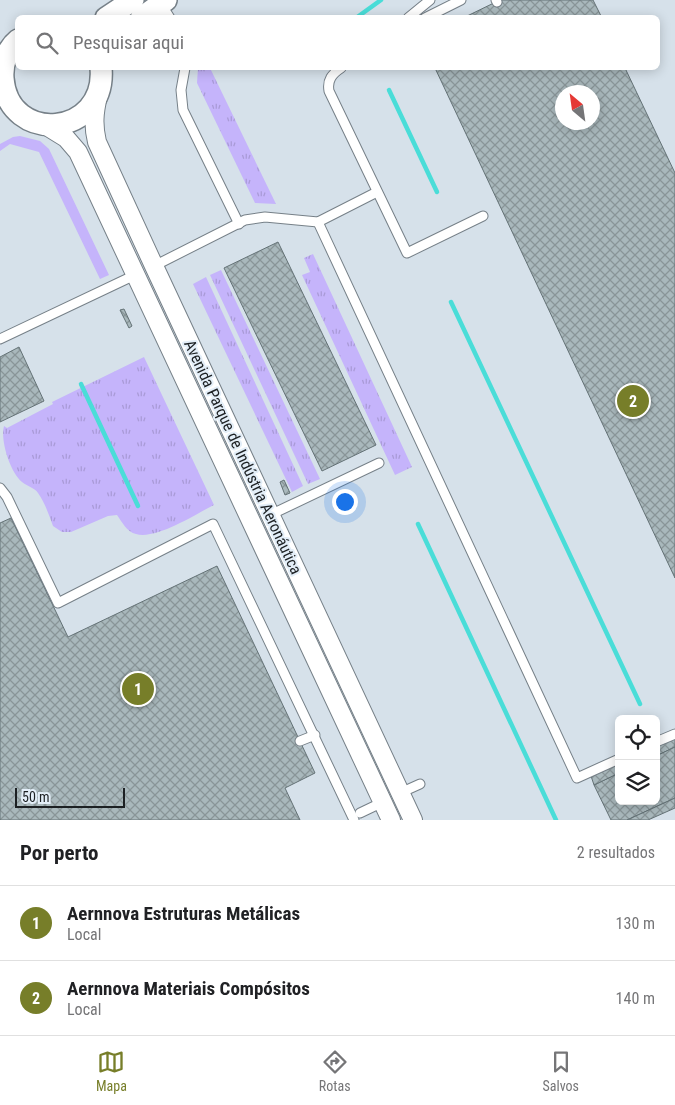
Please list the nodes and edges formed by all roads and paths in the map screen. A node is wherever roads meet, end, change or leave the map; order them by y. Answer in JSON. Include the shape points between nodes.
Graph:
{"nodes":[{"id":1,"x":133,"y":0,"type":"edge"},
{"id":2,"x":430,"y":0,"type":"edge"},
{"id":3,"x":460,"y":0,"type":"edge"},
{"id":4,"x":165,"y":7,"type":"edge"},
{"id":5,"x":110,"y":15,"type":"edge"},
{"id":6,"x":148,"y":15,"type":"edge"},
{"id":7,"x":412,"y":15,"type":"edge"},
{"id":8,"x":430,"y":15,"type":"edge"},
{"id":9,"x":15,"y":44,"type":"edge"},
{"id":10,"x":185,"y":70,"type":"edge"},
{"id":11,"x":338,"y":70,"type":"edge"},
{"id":12,"x":1,"y":74,"type":"edge"},
{"id":13,"x":102,"y":76,"type":"edge"},
{"id":14,"x":0,"y":121,"type":"edge"},
{"id":15,"x":40,"y":123,"type":"junction"},
{"id":16,"x":377,"y":192,"type":"junction"},
{"id":17,"x":483,"y":216,"type":"dead end"},
{"id":18,"x":318,"y":222,"type":"junction"},
{"id":19,"x":239,"y":224,"type":"junction"},
{"id":20,"x":154,"y":266,"type":"junction"},
{"id":21,"x":135,"y":275,"type":"junction"},
{"id":22,"x":0,"y":339,"type":"edge"},
{"id":23,"x":379,"y":463,"type":"dead end"},
{"id":24,"x":0,"y":488,"type":"edge"},
{"id":25,"x":270,"y":515,"type":"junction"},
{"id":26,"x":675,"y":734,"type":"edge"},
{"id":27,"x":315,"y":735,"type":"junction"},
{"id":28,"x":660,"y":740,"type":"edge"},
{"id":29,"x":300,"y":741,"type":"dead end"},
{"id":30,"x":615,"y":762,"type":"edge"},
{"id":31,"x":420,"y":784,"type":"dead end"},
{"id":32,"x":400,"y":793,"type":"junction"},
{"id":33,"x":383,"y":802,"type":"junction"},
{"id":34,"x":357,"y":816,"type":"edge"},
{"id":35,"x":392,"y":820,"type":"edge"},
{"id":36,"x":413,"y":820,"type":"edge"}],
"edges":[{"from":1,"to":5,"type":"street"},
{"from":2,"to":7,"type":"lane"},
{"from":3,"to":8,"type":"lane"},
{"from":4,"to":6,"type":"street"},
{"from":9,"to":12,"type":"street","via":[[6,55]]},
{"from":10,"to":19,"type":"lane","via":[[181,90],[183,110]]},
{"from":11,"to":16,"type":"lane","via":[[329,79],[329,91]]},
{"from":12,"to":15,"type":"street","via":[[8,100],[16,110]]},
{"from":13,"to":15,"type":"street","via":[[94,102],[85,113],[59,124]]},
{"from":13,"to":20,"type":"street","name":"Avenida Parque de Indústria Aeronáutica","via":[[93,115],[97,142]]},
{"from":14,"to":15,"type":"street","via":[[14,119]]},
{"from":15,"to":21,"type":"street","name":"Avenida Parque de Indústria Aeronáutica","via":[[66,138],[78,152]]},
{"from":16,"to":17,"type":"lane","via":[[407,253]]},
{"from":16,"to":18,"type":"lane"},
{"from":18,"to":19,"type":"lane","via":[[258,217]]},
{"from":18,"to":30,"type":"lane","via":[[577,778]]},
{"from":19,"to":20,"type":"lane"},
{"from":20,"to":25,"type":"street","name":"Avenida Parque de Indústria Aeronáutica"},
{"from":21,"to":22,"type":"lane"},
{"from":21,"to":33,"type":"street","name":"Avenida Parque de Indústria Aeronáutica"},
{"from":23,"to":25,"type":"lane"},
{"from":24,"to":27,"type":"lane","via":[[58,603],[213,524]]},
{"from":25,"to":32,"type":"street","name":"Avenida Parque de Indústria Aeronáutica"},
{"from":26,"to":28,"type":"lane"},
{"from":27,"to":29,"type":"lane"},
{"from":27,"to":34,"type":"lane"},
{"from":31,"to":32,"type":"lane"},
{"from":32,"to":36,"type":"street","name":"Avenida Parque de Indústria Aeronáutica"},
{"from":33,"to":34,"type":"lane"},
{"from":33,"to":35,"type":"street","name":"Avenida Parque de Indústria Aeronáutica"}]}
